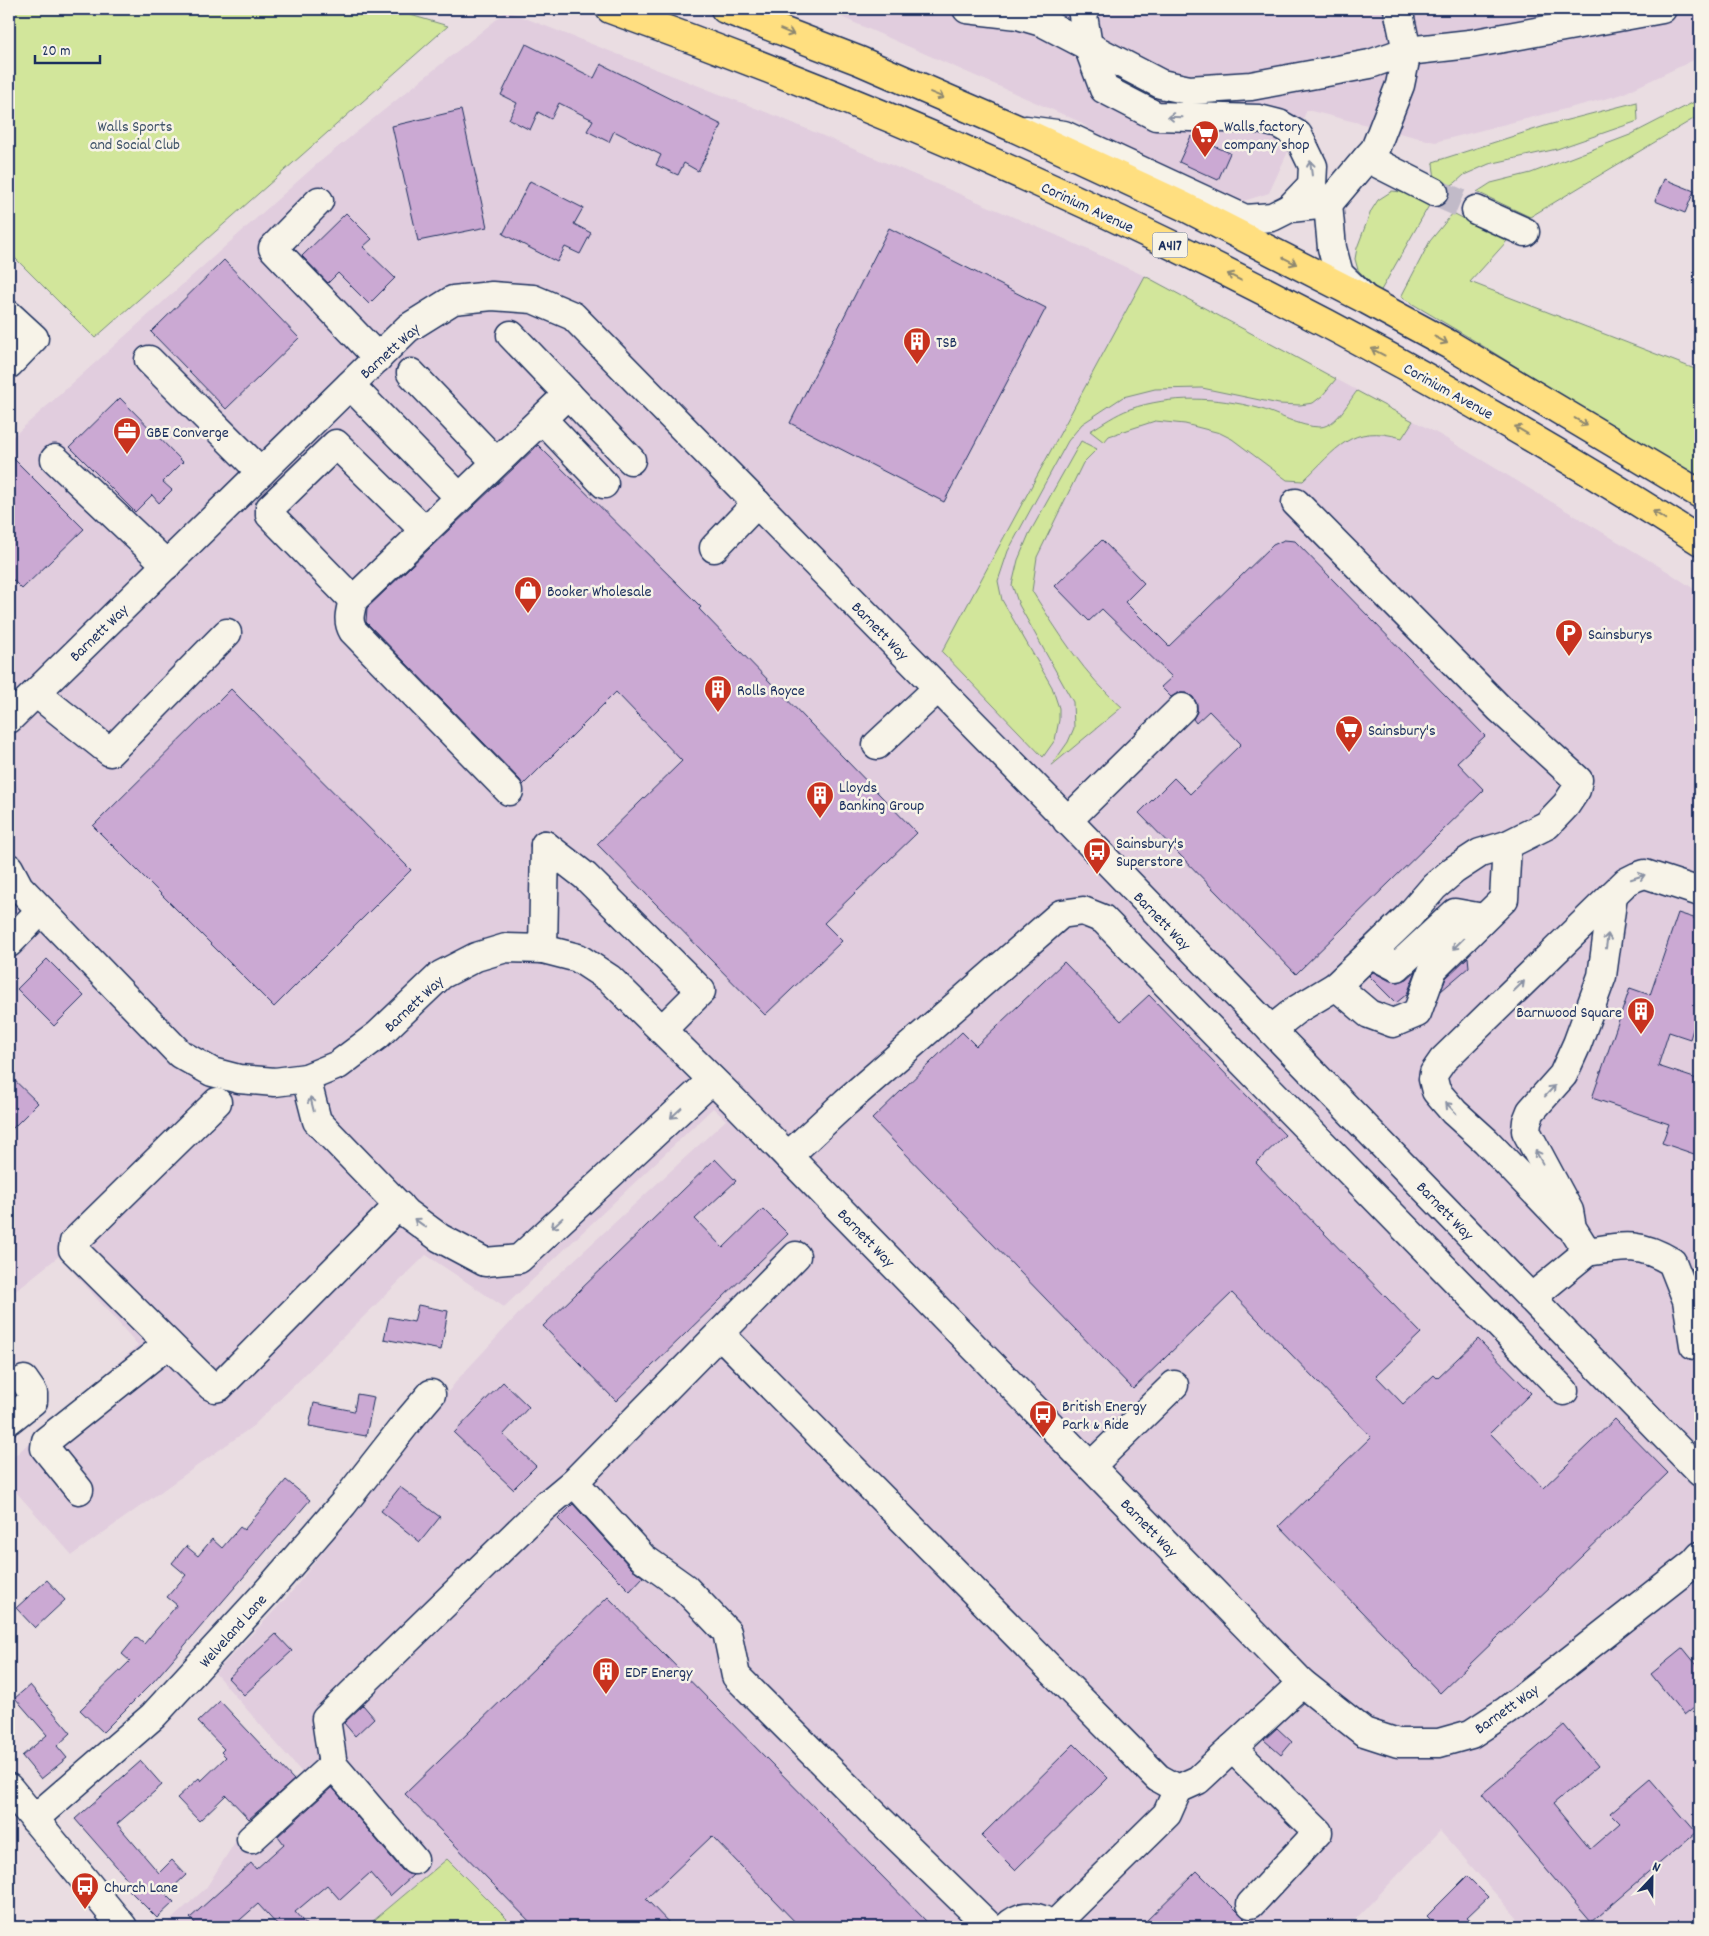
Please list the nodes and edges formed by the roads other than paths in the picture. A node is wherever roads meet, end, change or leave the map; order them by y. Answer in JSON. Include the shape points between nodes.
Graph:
{"nodes":[{"id":1,"x":610,"y":9,"type":"edge"},
{"id":2,"x":725,"y":9,"type":"edge"},
{"id":3,"x":967,"y":9,"type":"edge"},
{"id":4,"x":1082,"y":9,"type":"edge"},
{"id":5,"x":1398,"y":9,"type":"edge"},
{"id":6,"x":1662,"y":9,"type":"edge"},
{"id":7,"x":1088,"y":46,"type":"junction"},
{"id":8,"x":1407,"y":51,"type":"junction"},
{"id":9,"x":1017,"y":129,"type":"junction"},
{"id":10,"x":1368,"y":158,"type":"junction"},
{"id":11,"x":1434,"y":192,"type":"tunnel mouth"},
{"id":12,"x":320,"y":201,"type":"dead end"},
{"id":13,"x":1328,"y":204,"type":"junction"},
{"id":14,"x":1290,"y":208,"type":"junction"},
{"id":15,"x":1476,"y":210,"type":"tunnel mouth"},
{"id":16,"x":1525,"y":232,"type":"dead end"},
{"id":17,"x":1367,"y":300,"type":"junction"},
{"id":18,"x":9,"y":315,"type":"edge"},
{"id":19,"x":511,"y":335,"type":"dead end"},
{"id":20,"x":378,"y":358,"type":"junction"},
{"id":21,"x":149,"y":360,"type":"dead end"},
{"id":22,"x":9,"y":364,"type":"edge"},
{"id":23,"x":411,"y":372,"type":"dead end"},
{"id":24,"x":350,"y":385,"type":"junction"},
{"id":25,"x":568,"y":394,"type":"junction"},
{"id":26,"x":542,"y":419,"type":"junction"},
{"id":27,"x":55,"y":459,"type":"dead end"},
{"id":28,"x":631,"y":460,"type":"dead end"},
{"id":29,"x":496,"y":462,"type":"junction"},
{"id":30,"x":261,"y":472,"type":"junction"},
{"id":31,"x":604,"y":484,"type":"dead end"},
{"id":32,"x":1700,"y":494,"type":"edge"},
{"id":33,"x":459,"y":497,"type":"junction"},
{"id":34,"x":1296,"y":503,"type":"dead end"},
{"id":35,"x":757,"y":504,"type":"junction"},
{"id":36,"x":425,"y":531,"type":"junction"},
{"id":37,"x":1700,"y":541,"type":"edge"},
{"id":38,"x":714,"y":548,"type":"dead end"},
{"id":39,"x":167,"y":565,"type":"junction"},
{"id":40,"x":353,"y":600,"type":"junction"},
{"id":41,"x":227,"y":633,"type":"dead end"},
{"id":42,"x":938,"y":688,"type":"junction"},
{"id":43,"x":36,"y":693,"type":"junction"},
{"id":44,"x":1182,"y":708,"type":"dead end"},
{"id":45,"x":9,"y":719,"type":"edge"},
{"id":46,"x":877,"y":745,"type":"dead end"},
{"id":47,"x":509,"y":791,"type":"dead end"},
{"id":48,"x":1067,"y":821,"type":"junction"},
{"id":49,"x":1507,"y":845,"type":"junction"},
{"id":50,"x":9,"y":868,"type":"edge"},
{"id":51,"x":1700,"y":892,"type":"edge"},
{"id":52,"x":1613,"y":895,"type":"junction"},
{"id":53,"x":41,"y":910,"type":"junction"},
{"id":54,"x":1484,"y":918,"type":"junction"},
{"id":55,"x":9,"y":943,"type":"edge"},
{"id":56,"x":543,"y":950,"type":"junction"},
{"id":57,"x":1370,"y":953,"type":"junction"},
{"id":58,"x":1336,"y":986,"type":"junction"},
{"id":59,"x":662,"y":1030,"type":"junction"},
{"id":60,"x":1271,"y":1030,"type":"junction"},
{"id":61,"x":306,"y":1078,"type":"junction"},
{"id":62,"x":712,"y":1080,"type":"junction"},
{"id":63,"x":217,"y":1102,"type":"dead end"},
{"id":64,"x":788,"y":1156,"type":"junction"},
{"id":65,"x":399,"y":1205,"type":"junction"},
{"id":66,"x":1572,"y":1228,"type":"junction"},
{"id":67,"x":1587,"y":1252,"type":"junction"},
{"id":68,"x":796,"y":1256,"type":"dead end"},
{"id":69,"x":1531,"y":1298,"type":"junction"},
{"id":70,"x":720,"y":1334,"type":"junction"},
{"id":71,"x":168,"y":1344,"type":"junction"},
{"id":72,"x":1697,"y":1348,"type":"edge"},
{"id":73,"x":24,"y":1380,"type":"dead end"},
{"id":74,"x":1174,"y":1385,"type":"dead end"},
{"id":75,"x":1564,"y":1391,"type":"dead end"},
{"id":76,"x":419,"y":1393,"type":"dead end"},
{"id":77,"x":9,"y":1420,"type":"edge"},
{"id":78,"x":1091,"y":1466,"type":"junction"},
{"id":79,"x":1700,"y":1472,"type":"edge"},
{"id":80,"x":574,"y":1482,"type":"junction"},
{"id":81,"x":79,"y":1490,"type":"dead end"},
{"id":82,"x":1698,"y":1559,"type":"edge"},
{"id":83,"x":1302,"y":1683,"type":"junction"},
{"id":84,"x":1232,"y":1748,"type":"junction"},
{"id":85,"x":333,"y":1765,"type":"junction"},
{"id":86,"x":9,"y":1788,"type":"edge"},
{"id":87,"x":1178,"y":1789,"type":"junction"},
{"id":88,"x":34,"y":1819,"type":"junction"},
{"id":89,"x":252,"y":1839,"type":"dead end"},
{"id":90,"x":414,"y":1860,"type":"dead end"},
{"id":91,"x":1251,"y":1904,"type":"dead end"},
{"id":92,"x":123,"y":1927,"type":"edge"},
{"id":93,"x":990,"y":1927,"type":"edge"},
{"id":94,"x":1007,"y":1927,"type":"edge"},
{"id":95,"x":1053,"y":1927,"type":"edge"}],
"edges":[{"from":37,"to":1,"type":"highway","name":"Corinium Avenue","number":"A417","one_way":true,"via":[[1515,426],[1434,381],[1116,218],[834,93]]},
{"from":2,"to":9,"type":"highway","number":"A417","one_way":true,"via":[[860,61]]},
{"from":3,"to":7,"type":"street","via":[[1018,15],[1042,22]]},
{"from":4,"to":7,"type":"street"},
{"from":5,"to":8,"type":"street"},
{"from":6,"to":8,"type":"street","via":[[1470,44]]},
{"from":7,"to":8,"type":"street","via":[[1161,84],[1189,90],[1251,86],[1370,64]]},
{"from":14,"to":7,"type":"street","one_way":true,"via":[[1312,185],[1313,166],[1298,135],[1278,124],[1259,119],[1156,116],[1104,89]]},
{"from":8,"to":10,"type":"street","via":[[1400,85],[1375,149]]},
{"from":9,"to":14,"type":"street","via":[[1064,135],[1245,219],[1272,217]]},
{"from":9,"to":17,"type":"highway","number":"A417","one_way":true,"via":[[1183,206]]},
{"from":10,"to":11,"type":"street"},
{"from":10,"to":13,"type":"street"},
{"from":12,"to":20,"type":"street","via":[[273,248]]},
{"from":13,"to":14,"type":"street"},
{"from":13,"to":17,"type":"street","via":[[1332,248],[1339,274]]},
{"from":15,"to":16,"type":"street"},
{"from":17,"to":32,"type":"highway","number":"A417","one_way":true,"via":[[1537,395]]},
{"from":18,"to":22,"type":"street","via":[[34,338]]},
{"from":19,"to":25,"type":"street"},
{"from":20,"to":24,"type":"street","name":"Barnett Way"},
{"from":20,"to":35,"type":"street","name":"Barnett Way","via":[[408,328],[453,300],[492,296],[533,300],[573,316]]},
{"from":21,"to":30,"type":"street"},
{"from":23,"to":29,"type":"street"},
{"from":24,"to":30,"type":"street","name":"Barnett Way"},
{"from":24,"to":33,"type":"street"},
{"from":25,"to":26,"type":"street"},
{"from":25,"to":28,"type":"street"},
{"from":26,"to":29,"type":"street"},
{"from":26,"to":31,"type":"street"},
{"from":27,"to":39,"type":"street"},
{"from":29,"to":33,"type":"street"},
{"from":30,"to":39,"type":"street","name":"Barnett Way"},
{"from":33,"to":36,"type":"street"},
{"from":34,"to":49,"type":"street","via":[[1500,709],[1578,780],[1576,790],[1566,805],[1547,825]]},
{"from":35,"to":38,"type":"street"},
{"from":35,"to":42,"type":"street","name":"Barnett Way"},
{"from":36,"to":40,"type":"street"},
{"from":36,"to":40,"type":"street","via":[[336,444],[298,480],[270,508],[270,515]]},
{"from":39,"to":43,"type":"street","name":"Barnett Way"},
{"from":40,"to":47,"type":"street","via":[[349,618],[353,631]]},
{"from":41,"to":43,"type":"street","via":[[110,752]]},
{"from":42,"to":46,"type":"street"},
{"from":42,"to":48,"type":"street","name":"Barnett Way"},
{"from":43,"to":45,"type":"street","name":"Barnett Way"},
{"from":44,"to":48,"type":"street"},
{"from":48,"to":60,"type":"street","name":"Barnett Way"},
{"from":49,"to":54,"type":"street","via":[[1504,898]]},
{"from":49,"to":57,"type":"street","via":[[1480,853],[1454,870]]},
{"from":50,"to":53,"type":"street","name":"Barnett Way","via":[[19,887]]},
{"from":52,"to":51,"type":"street","one_way":true,"via":[[1626,882],[1645,874]]},
{"from":66,"to":52,"type":"street","one_way":true,"via":[[1569,1211],[1526,1131],[1527,1120],[1563,1075],[1577,1044],[1602,976]]},
{"from":66,"to":52,"type":"street","one_way":true,"via":[[1562,1222],[1486,1141],[1454,1112],[1436,1091],[1433,1079],[1443,1060]]},
{"from":53,"to":55,"type":"street"},
{"from":53,"to":61,"type":"street","name":"Barnett Way","via":[[180,1054],[212,1072],[239,1079],[275,1082]]},
{"from":54,"to":57,"type":"street","via":[[1455,912],[1397,967]]},
{"from":54,"to":58,"type":"street","one_way":true,"via":[[1433,969],[1417,1013],[1393,1022],[1369,1014]]},
{"from":56,"to":59,"type":"street","name":"Barnett Way","via":[[578,958],[610,979]]},
{"from":56,"to":59,"type":"street","via":[[545,845],[585,876],[701,991]]},
{"from":56,"to":61,"type":"street","name":"Barnett Way","via":[[506,948],[476,957],[441,975],[378,1035],[338,1065]]},
{"from":57,"to":58,"type":"street"},
{"from":58,"to":60,"type":"street","via":[[1296,1010]]},
{"from":59,"to":62,"type":"street","name":"Barnett Way"},
{"from":60,"to":69,"type":"street","name":"Barnett Way"},
{"from":65,"to":61,"type":"street","one_way":true,"via":[[316,1121]]},
{"from":62,"to":64,"type":"street","name":"Barnett Way"},
{"from":62,"to":65,"type":"street","one_way":true,"via":[[519,1259],[485,1262],[440,1238]]},
{"from":63,"to":71,"type":"street","via":[[72,1246]]},
{"from":64,"to":75,"type":"street","via":[[1061,914],[1083,911],[1103,919]]},
{"from":64,"to":78,"type":"street","name":"Barnett Way"},
{"from":65,"to":71,"type":"street","via":[[218,1387],[211,1386]]},
{"from":66,"to":67,"type":"street"},
{"from":67,"to":69,"type":"street"},
{"from":67,"to":72,"type":"street","via":[[1621,1246],[1646,1248],[1672,1262],[1687,1300]]},
{"from":68,"to":70,"type":"street"},
{"from":69,"to":79,"type":"street","name":"Barnett Way"},
{"from":70,"to":80,"type":"street"},
{"from":70,"to":87,"type":"street","via":[[1158,1778]]},
{"from":71,"to":81,"type":"street","via":[[46,1441],[45,1448]]},
{"from":73,"to":77,"type":"street","via":[[33,1393],[33,1401]]},
{"from":74,"to":78,"type":"street"},
{"from":76,"to":88,"type":"street","name":"Welveland Lane","via":[[408,1420],[298,1556],[153,1716]]},
{"from":78,"to":83,"type":"street","name":"Barnett Way"},
{"from":80,"to":85,"type":"street","via":[[544,1507],[326,1719]]},
{"from":80,"to":93,"type":"street","via":[[643,1558],[688,1591],[727,1632],[736,1676]]},
{"from":82,"to":83,"type":"street","name":"Barnett Way","via":[[1506,1711],[1471,1734],[1439,1743],[1398,1743],[1364,1732]]},
{"from":83,"to":84,"type":"street"},
{"from":84,"to":87,"type":"street","via":[[1198,1780]]},
{"from":84,"to":91,"type":"street","via":[[1318,1832]]},
{"from":85,"to":89,"type":"street"},
{"from":85,"to":90,"type":"street"},
{"from":86,"to":88,"type":"street"},
{"from":87,"to":95,"type":"street","via":[[1167,1814]]},
{"from":88,"to":92,"type":"street"},
{"from":94,"to":95,"type":"street","via":[[1030,1916],[1041,1918]]}]}
